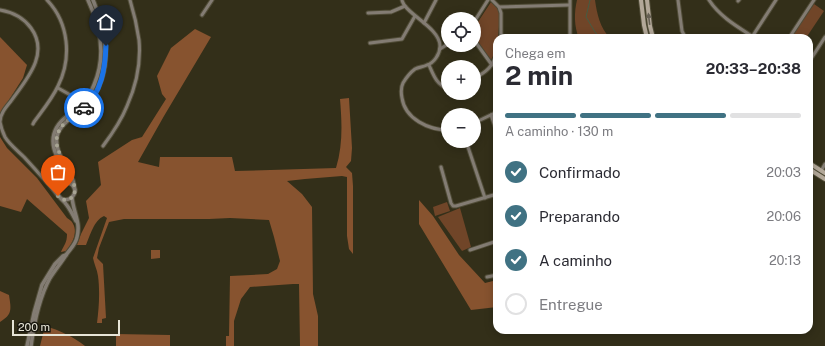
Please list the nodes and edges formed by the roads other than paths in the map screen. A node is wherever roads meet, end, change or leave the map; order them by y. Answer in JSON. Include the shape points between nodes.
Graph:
{"nodes":[{"id":1,"x":46,"y":0,"type":"edge"},
{"id":2,"x":88,"y":0,"type":"edge"},
{"id":3,"x":93,"y":0,"type":"edge"},
{"id":4,"x":130,"y":0,"type":"edge"},
{"id":5,"x":212,"y":0,"type":"edge"},
{"id":6,"x":402,"y":0,"type":"edge"},
{"id":7,"x":436,"y":0,"type":"edge"},
{"id":8,"x":488,"y":0,"type":"edge"},
{"id":9,"x":492,"y":0,"type":"edge"},
{"id":10,"x":570,"y":0,"type":"edge"},
{"id":11,"x":641,"y":0,"type":"edge"},
{"id":12,"x":647,"y":0,"type":"edge"},
{"id":13,"x":678,"y":0,"type":"edge"},
{"id":14,"x":709,"y":0,"type":"edge"},
{"id":15,"x":776,"y":0,"type":"edge"},
{"id":16,"x":814,"y":0,"type":"edge"},
{"id":17,"x":570,"y":5,"type":"junction"},
{"id":18,"x":404,"y":6,"type":"junction"},
{"id":19,"x":499,"y":7,"type":"junction"},
{"id":20,"x":0,"y":10,"type":"edge"},
{"id":21,"x":480,"y":12,"type":"edge"},
{"id":22,"x":368,"y":13,"type":"dead end"},
{"id":23,"x":202,"y":15,"type":"dead end"},
{"id":24,"x":416,"y":16,"type":"junction"},
{"id":25,"x":424,"y":23,"type":"junction"},
{"id":26,"x":501,"y":34,"type":"edge"},
{"id":27,"x":570,"y":34,"type":"edge"},
{"id":28,"x":646,"y":34,"type":"edge"},
{"id":29,"x":653,"y":34,"type":"edge"},
{"id":30,"x":684,"y":34,"type":"edge"},
{"id":31,"x":747,"y":34,"type":"edge"},
{"id":32,"x":755,"y":34,"type":"edge"},
{"id":33,"x":792,"y":34,"type":"edge"},
{"id":34,"x":825,"y":37,"type":"edge"},
{"id":35,"x":370,"y":43,"type":"dead end"},
{"id":36,"x":440,"y":48,"type":"joint"},
{"id":37,"x":481,"y":50,"type":"edge"},
{"id":38,"x":813,"y":56,"type":"edge"},
{"id":39,"x":429,"y":65,"type":"junction"},
{"id":40,"x":492,"y":65,"type":"joint"},
{"id":41,"x":481,"y":74,"type":"edge"},
{"id":42,"x":441,"y":85,"type":"edge"},
{"id":43,"x":58,"y":88,"type":"junction"},
{"id":44,"x":86,"y":103,"type":"junction"},
{"id":45,"x":491,"y":115,"type":"joint"},
{"id":46,"x":481,"y":120,"type":"edge"},
{"id":47,"x":493,"y":121,"type":"edge"},
{"id":48,"x":33,"y":124,"type":"dead end"},
{"id":49,"x":441,"y":130,"type":"edge"},
{"id":50,"x":103,"y":146,"type":"dead end"},
{"id":51,"x":468,"y":148,"type":"edge"},
{"id":52,"x":825,"y":164,"type":"edge"},
{"id":53,"x":813,"y":166,"type":"edge"},
{"id":54,"x":441,"y":167,"type":"dead end"},
{"id":55,"x":813,"y":172,"type":"edge"},
{"id":56,"x":823,"y":172,"type":"edge"},
{"id":57,"x":42,"y":176,"type":"junction"},
{"id":58,"x":823,"y":178,"type":"edge"},
{"id":59,"x":66,"y":183,"type":"junction"},
{"id":60,"x":59,"y":186,"type":"junction"},
{"id":61,"x":75,"y":190,"type":"junction"},
{"id":62,"x":493,"y":195,"type":"edge"},
{"id":63,"x":60,"y":197,"type":"junction"},
{"id":64,"x":72,"y":198,"type":"junction"},
{"id":65,"x":485,"y":198,"type":"junction"},
{"id":66,"x":79,"y":225,"type":"junction"},
{"id":67,"x":493,"y":242,"type":"edge"},
{"id":68,"x":470,"y":250,"type":"dead end"},
{"id":69,"x":66,"y":254,"type":"junction"},
{"id":70,"x":493,"y":276,"type":"edge"},
{"id":71,"x":487,"y":277,"type":"dead end"},
{"id":72,"x":27,"y":346,"type":"edge"},
{"id":73,"x":31,"y":346,"type":"edge"}],
"edges":[{"from":1,"to":43,"type":"street","via":[[62,24],[67,44],[65,69]]},
{"from":2,"to":44,"type":"street","via":[[98,26],[101,56],[96,80]]},
{"from":3,"to":44,"type":"street","via":[[106,46],[98,88]]},
{"from":4,"to":50,"type":"street","via":[[139,42],[136,75],[127,107]]},
{"from":5,"to":23,"type":"street"},
{"from":6,"to":18,"type":"street"},
{"from":7,"to":25,"type":"street"},
{"from":8,"to":21,"type":"street"},
{"from":9,"to":19,"type":"street"},
{"from":10,"to":17,"type":"street"},
{"from":11,"to":28,"type":"main road"},
{"from":29,"to":12,"type":"main road","one_way":true},
{"from":13,"to":30,"type":"street"},
{"from":14,"to":31,"type":"street","via":[[722,16]]},
{"from":15,"to":32,"type":"street"},
{"from":16,"to":33,"type":"street"},
{"from":17,"to":19,"type":"street"},
{"from":17,"to":27,"type":"street"},
{"from":18,"to":22,"type":"street","via":[[392,12]]},
{"from":18,"to":24,"type":"street"},
{"from":19,"to":26,"type":"street"},
{"from":20,"to":57,"type":"street","via":[[19,16],[32,30],[37,42],[37,59],[31,73],[6,106],[0,122],[6,138]]},
{"from":24,"to":25,"type":"street"},
{"from":24,"to":35,"type":"street","via":[[402,39]]},
{"from":25,"to":36,"type":"street","via":[[438,40]]},
{"from":34,"to":38,"type":"street"},
{"from":36,"to":39,"type":"street","via":[[436,58]]},
{"from":37,"to":40,"type":"street"},
{"from":39,"to":42,"type":"street","via":[[436,81]]},
{"from":39,"to":49,"type":"street","via":[[417,68],[403,83],[402,100],[412,117],[422,124]]},
{"from":40,"to":41,"type":"street"},
{"from":43,"to":44,"type":"street"},
{"from":43,"to":48,"type":"street"},
{"from":44,"to":59,"type":"street","via":[[62,120],[54,132],[54,151],[65,174]]},
{"from":44,"to":61,"type":"street","via":[[61,128],[57,137],[58,150]]},
{"from":45,"to":46,"type":"street"},
{"from":45,"to":47,"type":"street"},
{"from":51,"to":65,"type":"street"},
{"from":52,"to":56,"type":"street"},
{"from":53,"to":56,"type":"main road"},
{"from":54,"to":65,"type":"street","via":[[454,206]]},
{"from":55,"to":58,"type":"main road"},
{"from":56,"to":58,"type":"street"},
{"from":57,"to":60,"type":"street","via":[[52,185]]},
{"from":57,"to":63,"type":"street"},
{"from":59,"to":60,"type":"street"},
{"from":59,"to":61,"type":"street","via":[[72,185]]},
{"from":60,"to":63,"type":"street","via":[[57,191]]},
{"from":61,"to":64,"type":"street"},
{"from":62,"to":65,"type":"street"},
{"from":63,"to":64,"type":"street","via":[[67,200]]},
{"from":63,"to":66,"type":"street"},
{"from":64,"to":66,"type":"street"},
{"from":66,"to":69,"type":"street","via":[[76,240]]},
{"from":67,"to":68,"type":"street"},
{"from":69,"to":72,"type":"street","via":[[55,264],[42,286]]},
{"from":69,"to":73,"type":"street","via":[[44,291]]},
{"from":70,"to":71,"type":"street"}]}
